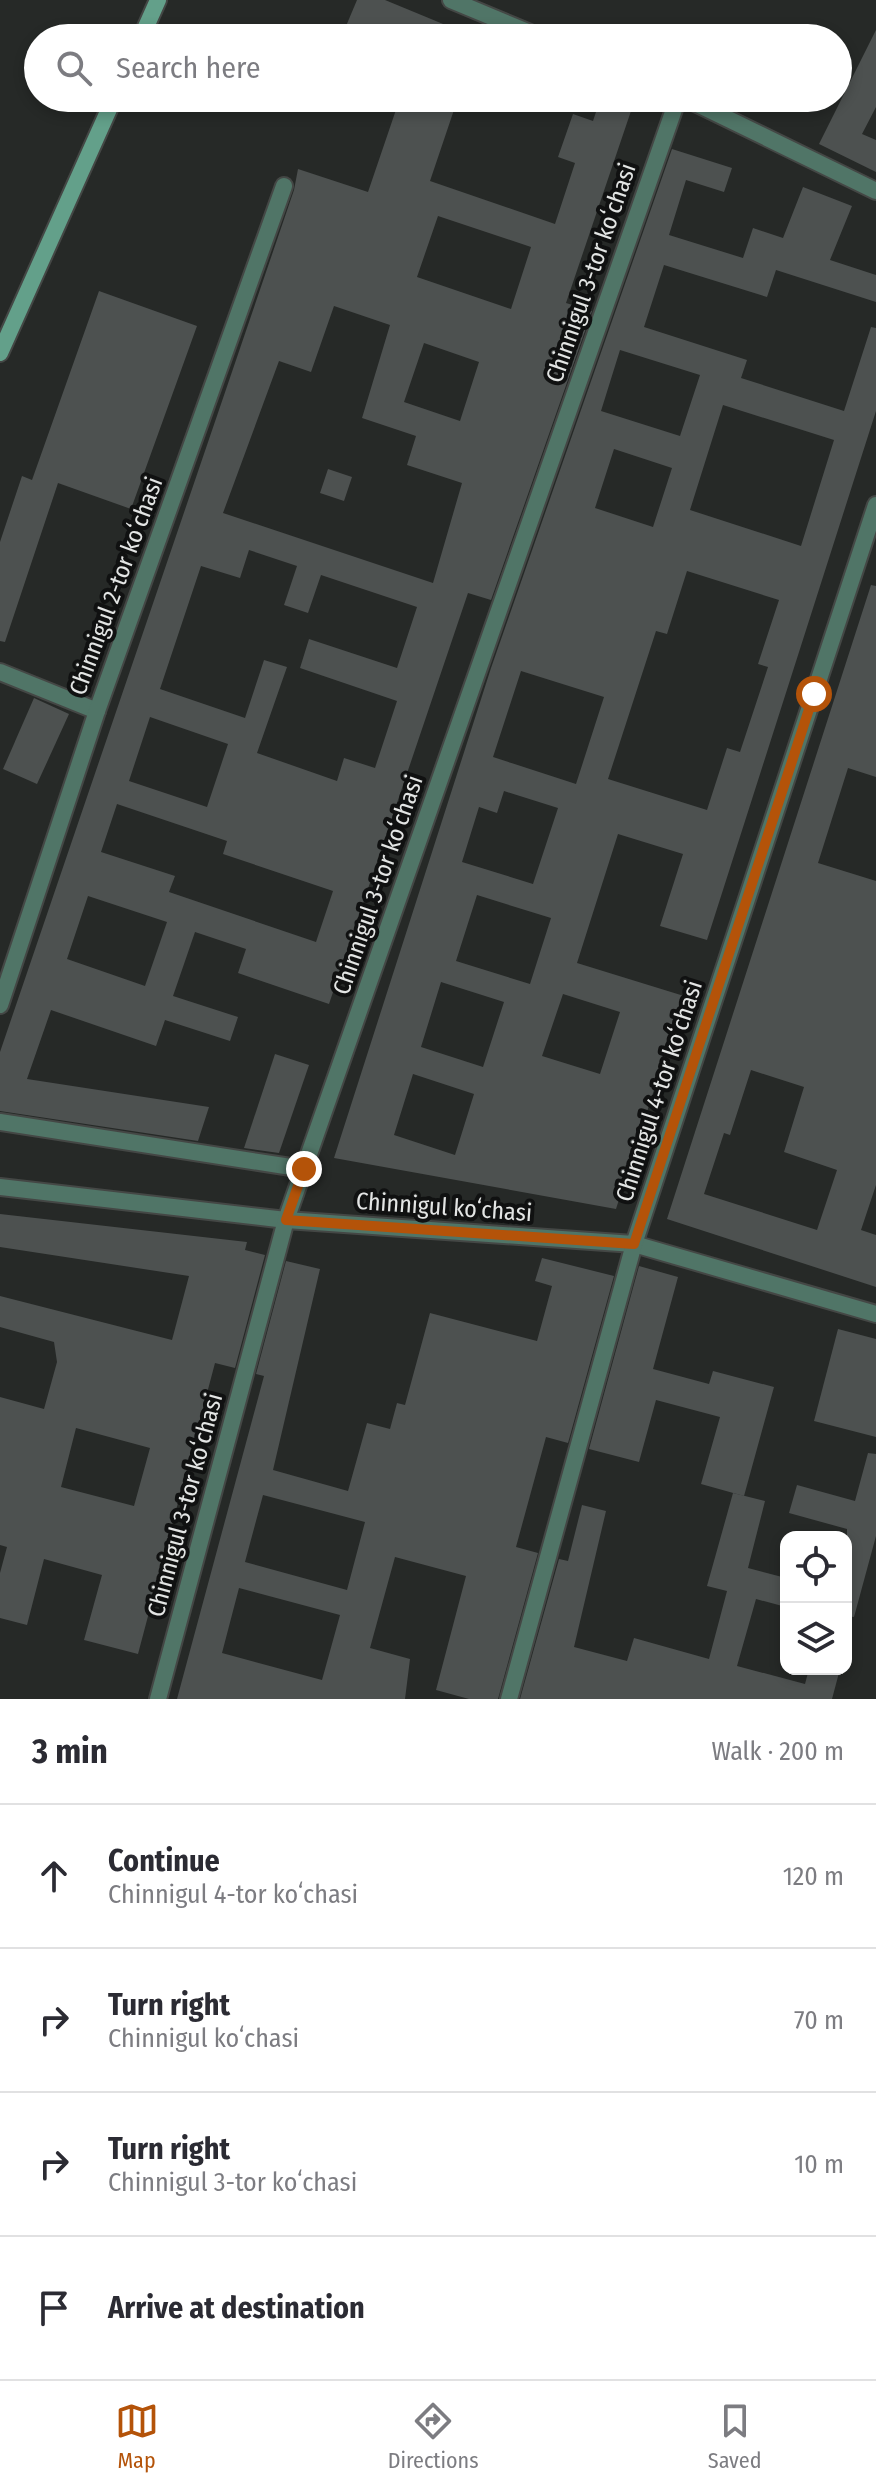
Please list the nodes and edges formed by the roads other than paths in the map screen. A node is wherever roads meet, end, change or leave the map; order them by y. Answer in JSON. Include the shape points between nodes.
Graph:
{"nodes":[{"id":1,"x":158,"y":0,"type":"edge"},
{"id":2,"x":451,"y":0,"type":"edge"},
{"id":3,"x":147,"y":24,"type":"edge"},
{"id":4,"x":508,"y":24,"type":"edge"},
{"id":5,"x":108,"y":112,"type":"edge"},
{"id":6,"x":673,"y":112,"type":"edge"},
{"id":7,"x":714,"y":112,"type":"edge"},
{"id":8,"x":284,"y":186,"type":"dead end"},
{"id":9,"x":876,"y":191,"type":"edge"},
{"id":10,"x":0,"y":353,"type":"edge"},
{"id":11,"x":876,"y":505,"type":"edge"},
{"id":12,"x":0,"y":672,"type":"edge"},
{"id":13,"x":97,"y":711,"type":"junction"},
{"id":14,"x":0,"y":1005,"type":"edge"},
{"id":15,"x":0,"y":1122,"type":"edge"},
{"id":16,"x":304,"y":1169,"type":"junction"},
{"id":17,"x":0,"y":1187,"type":"edge"},
{"id":18,"x":286,"y":1220,"type":"junction"},
{"id":19,"x":634,"y":1244,"type":"junction"},
{"id":20,"x":876,"y":1314,"type":"edge"},
{"id":21,"x":158,"y":1699,"type":"edge"},
{"id":22,"x":509,"y":1699,"type":"edge"}],
"edges":[{"from":1,"to":3,"type":"main road"},
{"from":2,"to":4,"type":"street"},
{"from":5,"to":10,"type":"main road"},
{"from":6,"to":16,"type":"street","name":"Chinnigul 3-tor koʻchasi"},
{"from":7,"to":9,"type":"street"},
{"from":8,"to":13,"type":"street","name":"Chinnigul 2-tor koʻchasi"},
{"from":11,"to":19,"type":"street","name":"Chinnigul 4-tor koʻchasi"},
{"from":12,"to":13,"type":"street"},
{"from":13,"to":14,"type":"street","name":"Chinnigul 2-tor koʻchasi"},
{"from":15,"to":16,"type":"street"},
{"from":16,"to":18,"type":"street","name":"Chinnigul 3-tor koʻchasi"},
{"from":17,"to":18,"type":"street","name":"Chinnigul koʻchasi"},
{"from":18,"to":19,"type":"street","name":"Chinnigul koʻchasi"},
{"from":18,"to":21,"type":"street","name":"Chinnigul 3-tor koʻchasi"},
{"from":19,"to":20,"type":"street","name":"Chinnigul koʻchasi"},
{"from":19,"to":22,"type":"street","name":"Chinnigul 4-tor koʻchasi"}]}
